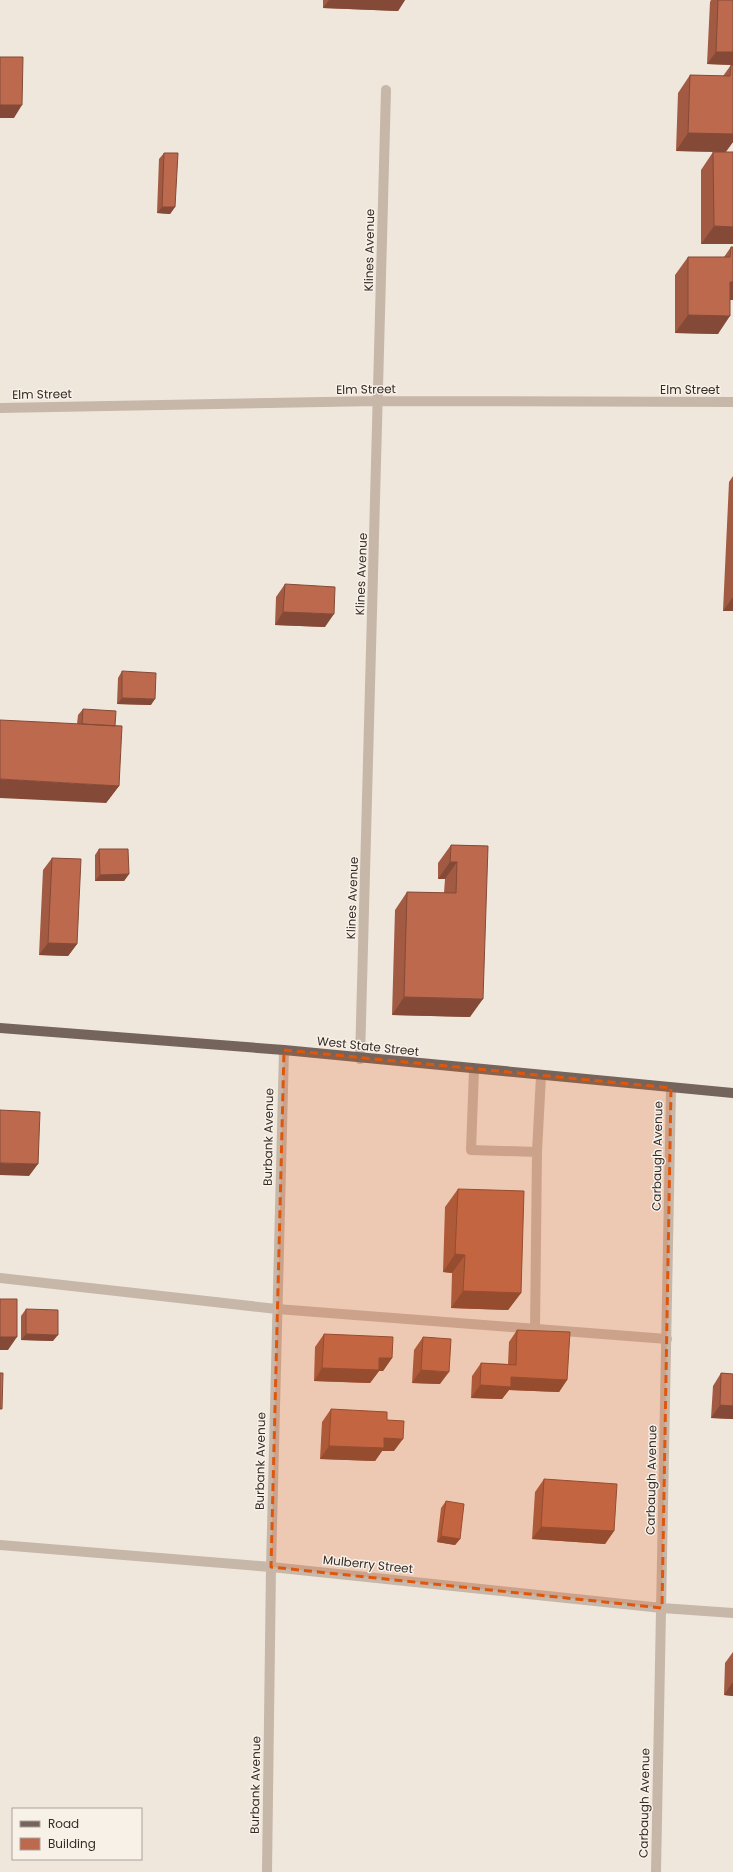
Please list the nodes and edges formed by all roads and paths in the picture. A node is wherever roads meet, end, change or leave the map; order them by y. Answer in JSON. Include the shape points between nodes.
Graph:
{"nodes":[{"id":1,"x":386,"y":90,"type":"dead end"},
{"id":2,"x":378,"y":402,"type":"junction"},
{"id":3,"x":733,"y":402,"type":"edge"},
{"id":4,"x":0,"y":408,"type":"edge"},
{"id":5,"x":0,"y":1028,"type":"edge"},
{"id":6,"x":284,"y":1050,"type":"junction"},
{"id":7,"x":360,"y":1059,"type":"junction"},
{"id":8,"x":474,"y":1070,"type":"junction"},
{"id":9,"x":541,"y":1076,"type":"junction"},
{"id":10,"x":671,"y":1088,"type":"junction"},
{"id":11,"x":733,"y":1093,"type":"edge"},
{"id":12,"x":537,"y":1152,"type":"junction"},
{"id":13,"x":0,"y":1278,"type":"edge"},
{"id":14,"x":277,"y":1309,"type":"junction"},
{"id":15,"x":535,"y":1330,"type":"junction"},
{"id":16,"x":667,"y":1339,"type":"junction"},
{"id":17,"x":0,"y":1545,"type":"edge"},
{"id":18,"x":271,"y":1567,"type":"junction"},
{"id":19,"x":662,"y":1608,"type":"junction"},
{"id":20,"x":733,"y":1613,"type":"edge"},
{"id":21,"x":267,"y":1872,"type":"edge"},
{"id":22,"x":656,"y":1872,"type":"edge"}],
"edges":[{"from":1,"to":2,"type":"street","name":"Klines Avenue"},
{"from":2,"to":3,"type":"street","name":"Elm Street"},
{"from":2,"to":4,"type":"street","name":"Elm Street"},
{"from":2,"to":7,"type":"street","name":"Klines Avenue"},
{"from":5,"to":6,"type":"main road","name":"West State Street"},
{"from":6,"to":7,"type":"main road","name":"West State Street"},
{"from":6,"to":14,"type":"street","name":"Burbank Avenue"},
{"from":7,"to":8,"type":"main road","name":"West State Street"},
{"from":8,"to":9,"type":"main road","name":"West State Street"},
{"from":8,"to":12,"type":"street","via":[[471,1150]]},
{"from":9,"to":10,"type":"main road","name":"West State Street"},
{"from":9,"to":12,"type":"street"},
{"from":10,"to":11,"type":"main road","name":"West State Street"},
{"from":10,"to":16,"type":"street","name":"Carbaugh Avenue"},
{"from":12,"to":15,"type":"street"},
{"from":13,"to":14,"type":"street"},
{"from":14,"to":15,"type":"street"},
{"from":14,"to":18,"type":"street","name":"Burbank Avenue"},
{"from":15,"to":16,"type":"street"},
{"from":16,"to":19,"type":"street","name":"Carbaugh Avenue"},
{"from":17,"to":18,"type":"street","name":"Mulberry Street"},
{"from":18,"to":19,"type":"street","name":"Mulberry Street"},
{"from":18,"to":21,"type":"street","name":"Burbank Avenue"},
{"from":19,"to":20,"type":"street","name":"Mulberry Street"},
{"from":19,"to":22,"type":"street","name":"Carbaugh Avenue"}]}
